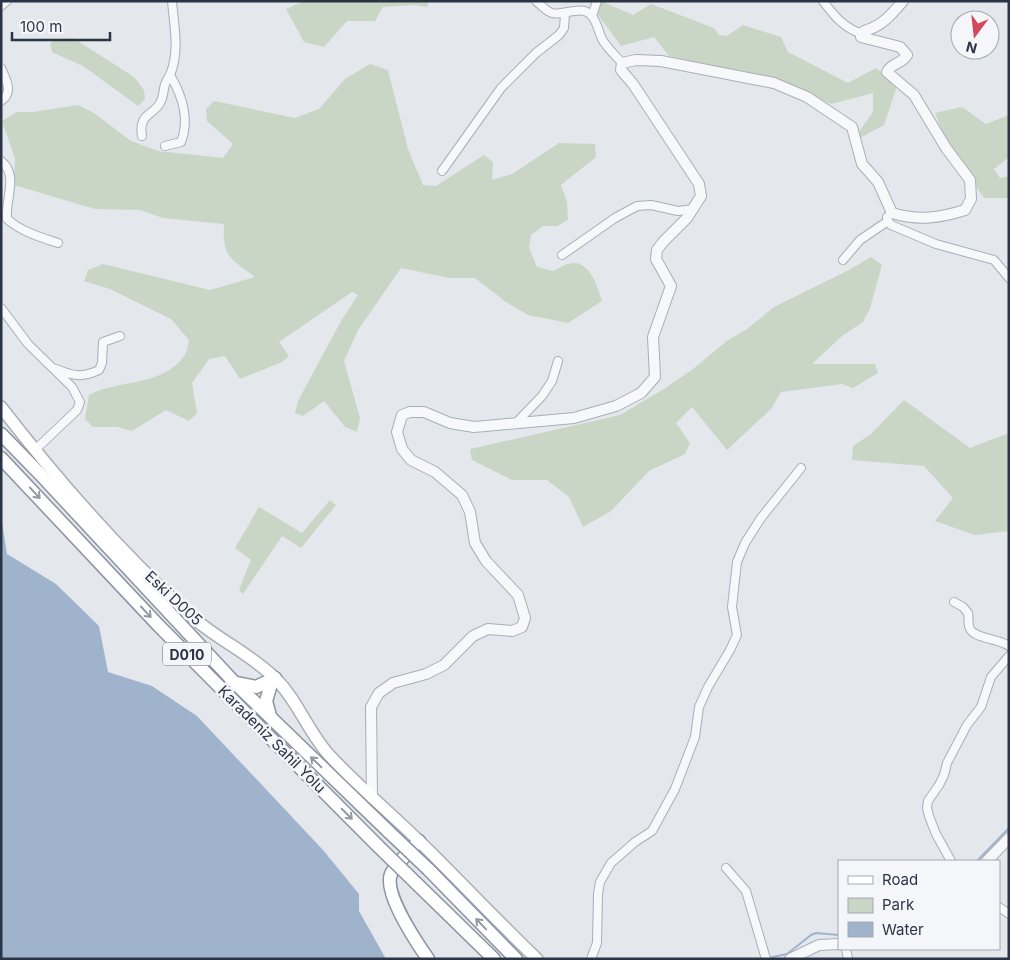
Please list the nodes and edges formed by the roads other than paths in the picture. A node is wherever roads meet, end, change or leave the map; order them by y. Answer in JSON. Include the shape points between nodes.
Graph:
{"nodes":[{"id":1,"x":7,"y":1,"type":"edge"},
{"id":2,"x":172,"y":1,"type":"edge"},
{"id":3,"x":536,"y":1,"type":"edge"},
{"id":4,"x":597,"y":1,"type":"edge"},
{"id":5,"x":823,"y":1,"type":"edge"},
{"id":6,"x":903,"y":1,"type":"edge"},
{"id":7,"x":1,"y":6,"type":"edge"},
{"id":8,"x":565,"y":13,"type":"junction"},
{"id":9,"x":592,"y":16,"type":"junction"},
{"id":10,"x":863,"y":34,"type":"junction"},
{"id":11,"x":622,"y":62,"type":"junction"},
{"id":12,"x":1,"y":68,"type":"edge"},
{"id":13,"x":170,"y":75,"type":"junction"},
{"id":14,"x":1,"y":101,"type":"edge"},
{"id":15,"x":142,"y":136,"type":"dead end"},
{"id":16,"x":165,"y":146,"type":"dead end"},
{"id":17,"x":1,"y":161,"type":"edge"},
{"id":18,"x":442,"y":172,"type":"dead end"},
{"id":19,"x":693,"y":209,"type":"junction"},
{"id":20,"x":890,"y":217,"type":"junction"},
{"id":21,"x":58,"y":243,"type":"dead end"},
{"id":22,"x":562,"y":255,"type":"dead end"},
{"id":23,"x":843,"y":260,"type":"dead end"},
{"id":24,"x":1009,"y":278,"type":"edge"},
{"id":25,"x":1,"y":308,"type":"edge"},
{"id":26,"x":120,"y":336,"type":"dead end"},
{"id":27,"x":558,"y":361,"type":"dead end"},
{"id":28,"x":52,"y":368,"type":"junction"},
{"id":29,"x":1,"y":407,"type":"edge"},
{"id":30,"x":515,"y":424,"type":"junction"},
{"id":31,"x":1,"y":434,"type":"edge"},
{"id":32,"x":35,"y":450,"type":"junction"},
{"id":33,"x":1,"y":458,"type":"edge"},
{"id":34,"x":801,"y":468,"type":"dead end"},
{"id":35,"x":954,"y":602,"type":"dead end"},
{"id":36,"x":1009,"y":646,"type":"edge"},
{"id":37,"x":1009,"y":656,"type":"edge"},
{"id":38,"x":274,"y":680,"type":"junction"},
{"id":39,"x":234,"y":682,"type":"junction"},
{"id":40,"x":272,"y":720,"type":"junction"},
{"id":41,"x":372,"y":798,"type":"junction"},
{"id":42,"x":1009,"y":838,"type":"edge"},
{"id":43,"x":419,"y":841,"type":"junction"},
{"id":44,"x":950,"y":860,"type":"edge"},
{"id":45,"x":988,"y":860,"type":"edge"},
{"id":46,"x":726,"y":868,"type":"dead end"},
{"id":47,"x":476,"y":942,"type":"junction"},
{"id":48,"x":838,"y":944,"type":"edge"},
{"id":49,"x":428,"y":959,"type":"edge"},
{"id":50,"x":484,"y":959,"type":"edge"},
{"id":51,"x":494,"y":959,"type":"edge"},
{"id":52,"x":516,"y":959,"type":"edge"},
{"id":53,"x":537,"y":959,"type":"edge"},
{"id":54,"x":591,"y":959,"type":"edge"},
{"id":55,"x":766,"y":959,"type":"edge"},
{"id":56,"x":790,"y":959,"type":"edge"}],
"edges":[{"from":1,"to":7,"type":"street"},
{"from":2,"to":13,"type":"street","via":[[177,38]]},
{"from":3,"to":8,"type":"street","via":[[550,12]]},
{"from":4,"to":9,"type":"street"},
{"from":5,"to":10,"type":"street","via":[[835,18]]},
{"from":6,"to":10,"type":"street","via":[[876,28]]},
{"from":8,"to":9,"type":"street","via":[[585,11]]},
{"from":8,"to":18,"type":"street","via":[[564,28],[559,36],[536,53],[502,88]]},
{"from":9,"to":11,"type":"street","via":[[601,38]]},
{"from":10,"to":20,"type":"street","via":[[861,37],[867,40],[900,47],[907,55],[890,66],[887,72],[914,95],[970,180],[971,200],[965,210],[943,217]]},
{"from":11,"to":19,"type":"street","via":[[621,70],[698,184],[701,196]]},
{"from":11,"to":20,"type":"street","via":[[661,61],[774,83],[807,97],[852,127],[862,164],[878,182]]},
{"from":12,"to":14,"type":"street","via":[[9,88],[8,95]]},
{"from":13,"to":15,"type":"street","via":[[161,101],[143,120]]},
{"from":13,"to":16,"type":"street","via":[[179,90],[185,119],[184,134],[181,142]]},
{"from":17,"to":21,"type":"street","via":[[11,174],[7,219],[29,233]]},
{"from":19,"to":22,"type":"street","via":[[678,211],[651,204],[637,206]]},
{"from":19,"to":30,"type":"street","via":[[657,250],[656,259],[671,286],[653,337],[655,377],[641,393],[616,406],[574,418]]},
{"from":20,"to":23,"type":"street","via":[[860,240]]},
{"from":20,"to":24,"type":"street","via":[[891,225],[936,244],[994,260]]},
{"from":25,"to":28,"type":"street","via":[[28,344]]},
{"from":26,"to":28,"type":"street","via":[[103,342],[99,370],[72,376]]},
{"from":27,"to":30,"type":"street","via":[[552,381],[542,396]]},
{"from":28,"to":32,"type":"street","via":[[72,387],[80,402],[77,410]]},
{"from":29,"to":32,"type":"main road","name":"Eski D005"},
{"from":30,"to":41,"type":"street","via":[[474,427],[450,423],[424,412],[402,415],[397,432],[402,449],[411,460],[435,472],[462,495],[470,512],[475,543],[486,561],[518,595],[525,618],[522,627],[488,629],[473,636],[444,665],[393,683],[378,693],[371,707]]},
{"from":31,"to":39,"type":"highway","name":"Karadeniz Sahil Yolu","number":"D010"},
{"from":32,"to":38,"type":"main road","name":"Eski D005","via":[[106,534],[158,585],[204,628],[259,665]]},
{"from":33,"to":47,"type":"highway","name":"Karadeniz Sahil Yolu","number":"D010","one_way":true,"bridge":true,"via":[[159,626]]},
{"from":34,"to":54,"type":"street","via":[[761,518],[737,562],[732,607],[736,635],[699,707],[695,737],[675,789],[652,831],[610,863],[600,882],[597,943]]},
{"from":35,"to":36,"type":"street","via":[[968,613],[969,627],[974,634]]},
{"from":37,"to":44,"type":"street","via":[[991,677],[981,707],[967,726],[939,786],[928,801],[929,816]]},
{"from":38,"to":39,"type":"highway","via":[[250,687]]},
{"from":38,"to":40,"type":"highway","via":[[266,695]]},
{"from":38,"to":41,"type":"main road","name":"Eski D005","via":[[295,703],[326,751]]},
{"from":39,"to":40,"type":"highway","number":"D010"},
{"from":52,"to":40,"type":"highway","number":"D010","one_way":true,"bridge":true,"via":[[428,869]]},
{"from":41,"to":43,"type":"main road","name":"Eski D005"},
{"from":42,"to":45,"type":"street"},
{"from":43,"to":49,"type":"highway","via":[[391,874],[390,886],[396,905]]},
{"from":43,"to":53,"type":"main road","name":"Eski D005"},
{"from":46,"to":55,"type":"street","via":[[746,891]]},
{"from":47,"to":50,"type":"highway"},
{"from":47,"to":51,"type":"highway","number":"D010"},
{"from":48,"to":56,"type":"street","via":[[819,945]]}]}
